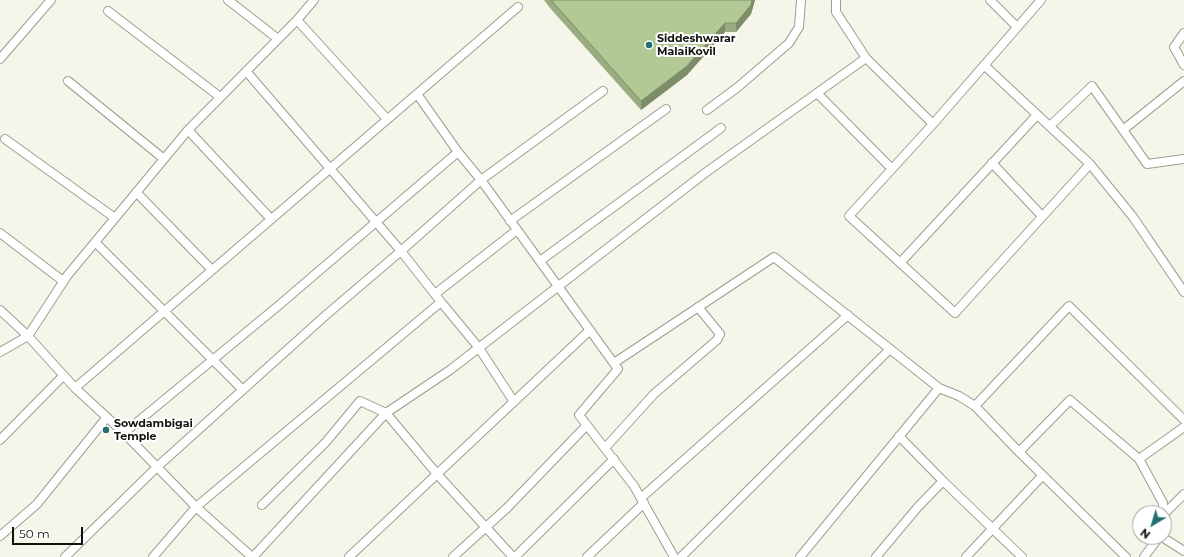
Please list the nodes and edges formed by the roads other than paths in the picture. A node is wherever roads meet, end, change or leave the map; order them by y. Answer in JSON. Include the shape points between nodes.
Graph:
{"nodes":[{"id":1,"x":50,"y":0,"type":"edge"},
{"id":2,"x":228,"y":0,"type":"edge"},
{"id":3,"x":314,"y":0,"type":"edge"},
{"id":4,"x":800,"y":0,"type":"edge"},
{"id":5,"x":836,"y":0,"type":"edge"},
{"id":6,"x":990,"y":0,"type":"edge"},
{"id":7,"x":1041,"y":0,"type":"edge"},
{"id":8,"x":518,"y":7,"type":"dead end"},
{"id":9,"x":108,"y":11,"type":"dead end"},
{"id":10,"x":297,"y":20,"type":"junction"},
{"id":11,"x":1017,"y":27,"type":"junction"},
{"id":12,"x":1184,"y":33,"type":"edge"},
{"id":13,"x":278,"y":39,"type":"junction"},
{"id":14,"x":866,"y":58,"type":"junction"},
{"id":15,"x":0,"y":59,"type":"edge"},
{"id":16,"x":984,"y":65,"type":"junction"},
{"id":17,"x":1184,"y":65,"type":"edge"},
{"id":18,"x":246,"y":71,"type":"junction"},
{"id":19,"x":68,"y":81,"type":"dead end"},
{"id":20,"x":1184,"y":81,"type":"edge"},
{"id":21,"x":603,"y":91,"type":"dead end"},
{"id":22,"x":817,"y":93,"type":"junction"},
{"id":23,"x":417,"y":94,"type":"junction"},
{"id":24,"x":220,"y":97,"type":"junction"},
{"id":25,"x":666,"y":109,"type":"dead end"},
{"id":26,"x":707,"y":110,"type":"dead end"},
{"id":27,"x":1037,"y":115,"type":"junction"},
{"id":28,"x":387,"y":119,"type":"junction"},
{"id":29,"x":933,"y":124,"type":"junction"},
{"id":30,"x":1050,"y":126,"type":"junction"},
{"id":31,"x":721,"y":128,"type":"dead end"},
{"id":32,"x":188,"y":130,"type":"junction"},
{"id":33,"x":1123,"y":130,"type":"junction"},
{"id":34,"x":5,"y":139,"type":"dead end"},
{"id":35,"x":458,"y":152,"type":"junction"},
{"id":36,"x":164,"y":159,"type":"junction"},
{"id":37,"x":1184,"y":159,"type":"edge"},
{"id":38,"x":992,"y":163,"type":"junction"},
{"id":39,"x":1090,"y":164,"type":"junction"},
{"id":40,"x":329,"y":169,"type":"junction"},
{"id":41,"x":892,"y":169,"type":"junction"},
{"id":42,"x":481,"y":180,"type":"junction"},
{"id":43,"x":136,"y":192,"type":"junction"},
{"id":44,"x":1042,"y":216,"type":"junction"},
{"id":45,"x":115,"y":218,"type":"junction"},
{"id":46,"x":271,"y":219,"type":"junction"},
{"id":47,"x":510,"y":221,"type":"junction"},
{"id":48,"x":375,"y":223,"type":"junction"},
{"id":49,"x":517,"y":230,"type":"junction"},
{"id":50,"x":0,"y":234,"type":"edge"},
{"id":51,"x":95,"y":242,"type":"junction"},
{"id":52,"x":401,"y":251,"type":"junction"},
{"id":53,"x":540,"y":262,"type":"junction"},
{"id":54,"x":900,"y":263,"type":"junction"},
{"id":55,"x":212,"y":270,"type":"junction"},
{"id":56,"x":64,"y":281,"type":"junction"},
{"id":57,"x":558,"y":286,"type":"junction"},
{"id":58,"x":1184,"y":292,"type":"edge"},
{"id":59,"x":435,"y":294,"type":"junction"},
{"id":60,"x":441,"y":302,"type":"junction"},
{"id":61,"x":698,"y":307,"type":"junction"},
{"id":62,"x":0,"y":310,"type":"edge"},
{"id":63,"x":164,"y":311,"type":"junction"},
{"id":64,"x":848,"y":315,"type":"junction"},
{"id":65,"x":590,"y":330,"type":"junction"},
{"id":66,"x":28,"y":336,"type":"junction"},
{"id":67,"x":479,"y":348,"type":"junction"},
{"id":68,"x":890,"y":349,"type":"junction"},
{"id":69,"x":0,"y":352,"type":"edge"},
{"id":70,"x":212,"y":360,"type":"junction"},
{"id":71,"x":614,"y":363,"type":"junction"},
{"id":72,"x":63,"y":376,"type":"junction"},
{"id":73,"x":75,"y":388,"type":"junction"},
{"id":74,"x":938,"y":388,"type":"junction"},
{"id":75,"x":242,"y":390,"type":"junction"},
{"id":76,"x":514,"y":402,"type":"junction"},
{"id":77,"x":975,"y":406,"type":"junction"},
{"id":78,"x":386,"y":413,"type":"junction"},
{"id":79,"x":107,"y":417,"type":"junction"},
{"id":80,"x":1184,"y":420,"type":"edge"},
{"id":81,"x":587,"y":425,"type":"junction"},
{"id":82,"x":1184,"y":427,"type":"edge"},
{"id":83,"x":124,"y":433,"type":"junction"},
{"id":84,"x":899,"y":436,"type":"junction"},
{"id":85,"x":0,"y":440,"type":"edge"},
{"id":86,"x":605,"y":448,"type":"junction"},
{"id":87,"x":1019,"y":452,"type":"junction"},
{"id":88,"x":1139,"y":459,"type":"junction"},
{"id":89,"x":614,"y":460,"type":"junction"},
{"id":90,"x":157,"y":467,"type":"junction"},
{"id":91,"x":437,"y":474,"type":"junction"},
{"id":92,"x":1042,"y":476,"type":"junction"},
{"id":93,"x":943,"y":481,"type":"junction"},
{"id":94,"x":1184,"y":494,"type":"edge"},
{"id":95,"x":643,"y":501,"type":"junction"},
{"id":96,"x":262,"y":505,"type":"dead end"},
{"id":97,"x":1163,"y":505,"type":"edge"},
{"id":98,"x":1172,"y":505,"type":"edge"},
{"id":99,"x":196,"y":507,"type":"junction"},
{"id":100,"x":486,"y":527,"type":"junction"},
{"id":101,"x":992,"y":529,"type":"junction"},
{"id":102,"x":0,"y":536,"type":"edge"},
{"id":103,"x":1172,"y":543,"type":"edge"},
{"id":104,"x":1153,"y":545,"type":"edge"},
{"id":105,"x":1184,"y":551,"type":"edge"},
{"id":106,"x":65,"y":557,"type":"edge"},
{"id":107,"x":153,"y":557,"type":"edge"},
{"id":108,"x":252,"y":557,"type":"edge"},
{"id":109,"x":349,"y":557,"type":"edge"},
{"id":110,"x":453,"y":557,"type":"edge"},
{"id":111,"x":514,"y":557,"type":"edge"},
{"id":112,"x":587,"y":557,"type":"edge"},
{"id":113,"x":674,"y":557,"type":"edge"},
{"id":114,"x":682,"y":557,"type":"edge"},
{"id":115,"x":800,"y":557,"type":"edge"},
{"id":116,"x":876,"y":557,"type":"edge"},
{"id":117,"x":966,"y":557,"type":"edge"},
{"id":118,"x":1022,"y":557,"type":"edge"},
{"id":119,"x":1126,"y":557,"type":"edge"},
{"id":120,"x":1144,"y":557,"type":"edge"}],
"edges":[{"from":1,"to":15,"type":"street"},
{"from":2,"to":13,"type":"street"},
{"from":3,"to":10,"type":"street"},
{"from":4,"to":26,"type":"street","via":[[799,27],[789,43]]},
{"from":5,"to":14,"type":"street","via":[[836,12]]},
{"from":6,"to":11,"type":"street"},
{"from":7,"to":11,"type":"street"},
{"from":8,"to":23,"type":"street"},
{"from":9,"to":24,"type":"street"},
{"from":10,"to":13,"type":"street"},
{"from":10,"to":28,"type":"street"},
{"from":11,"to":16,"type":"street"},
{"from":12,"to":17,"type":"street","via":[[1174,47]]},
{"from":13,"to":18,"type":"street"},
{"from":14,"to":22,"type":"street"},
{"from":14,"to":29,"type":"street"},
{"from":16,"to":27,"type":"street"},
{"from":16,"to":29,"type":"street"},
{"from":18,"to":24,"type":"street"},
{"from":18,"to":40,"type":"street"},
{"from":19,"to":36,"type":"street"},
{"from":20,"to":33,"type":"street"},
{"from":21,"to":42,"type":"street"},
{"from":22,"to":41,"type":"street"},
{"from":22,"to":57,"type":"street","via":[[705,173]]},
{"from":23,"to":28,"type":"street"},
{"from":23,"to":35,"type":"street"},
{"from":24,"to":32,"type":"street"},
{"from":25,"to":47,"type":"street"},
{"from":27,"to":30,"type":"street"},
{"from":27,"to":38,"type":"street"},
{"from":28,"to":40,"type":"street"},
{"from":29,"to":41,"type":"street"},
{"from":30,"to":33,"type":"street","via":[[1092,86]]},
{"from":30,"to":39,"type":"street"},
{"from":31,"to":53,"type":"street"},
{"from":32,"to":36,"type":"street"},
{"from":32,"to":46,"type":"street"},
{"from":33,"to":37,"type":"street","via":[[1147,164]]},
{"from":34,"to":45,"type":"street"},
{"from":35,"to":42,"type":"street"},
{"from":35,"to":48,"type":"street"},
{"from":36,"to":43,"type":"street"},
{"from":38,"to":44,"type":"street"},
{"from":38,"to":54,"type":"street"},
{"from":39,"to":44,"type":"street"},
{"from":39,"to":58,"type":"street","via":[[1133,217]]},
{"from":40,"to":46,"type":"street"},
{"from":40,"to":48,"type":"street"},
{"from":41,"to":54,"type":"street","via":[[849,216]]},
{"from":42,"to":47,"type":"street"},
{"from":42,"to":52,"type":"street"},
{"from":43,"to":45,"type":"street"},
{"from":43,"to":55,"type":"street"},
{"from":44,"to":54,"type":"street","via":[[955,313]]},
{"from":45,"to":51,"type":"street"},
{"from":46,"to":55,"type":"street"},
{"from":47,"to":49,"type":"street"},
{"from":48,"to":52,"type":"street"},
{"from":48,"to":70,"type":"street"},
{"from":49,"to":53,"type":"street"},
{"from":49,"to":59,"type":"street"},
{"from":50,"to":56,"type":"street"},
{"from":51,"to":56,"type":"street"},
{"from":51,"to":63,"type":"street"},
{"from":52,"to":59,"type":"street"},
{"from":52,"to":75,"type":"street"},
{"from":53,"to":57,"type":"street"},
{"from":55,"to":63,"type":"street"},
{"from":56,"to":66,"type":"street"},
{"from":57,"to":65,"type":"street"},
{"from":57,"to":67,"type":"street"},
{"from":59,"to":60,"type":"street"},
{"from":60,"to":67,"type":"street"},
{"from":60,"to":99,"type":"street"},
{"from":61,"to":64,"type":"street","via":[[774,257]]},
{"from":61,"to":71,"type":"street"},
{"from":61,"to":86,"type":"street","via":[[720,334],[717,340],[654,394]]},
{"from":62,"to":66,"type":"street"},
{"from":63,"to":70,"type":"street"},
{"from":63,"to":73,"type":"street"},
{"from":64,"to":68,"type":"street"},
{"from":64,"to":95,"type":"street"},
{"from":65,"to":71,"type":"street"},
{"from":65,"to":76,"type":"street"},
{"from":66,"to":69,"type":"street"},
{"from":66,"to":72,"type":"street"},
{"from":67,"to":76,"type":"street"},
{"from":67,"to":78,"type":"street"},
{"from":68,"to":74,"type":"street"},
{"from":68,"to":114,"type":"street"},
{"from":70,"to":75,"type":"street"},
{"from":70,"to":83,"type":"street"},
{"from":71,"to":81,"type":"street","via":[[618,368],[579,415]]},
{"from":72,"to":73,"type":"street"},
{"from":72,"to":85,"type":"street"},
{"from":73,"to":79,"type":"street"},
{"from":74,"to":77,"type":"street"},
{"from":74,"to":84,"type":"street"},
{"from":75,"to":90,"type":"street"},
{"from":76,"to":91,"type":"street"},
{"from":77,"to":80,"type":"street","via":[[1069,306]]},
{"from":77,"to":87,"type":"street"},
{"from":78,"to":91,"type":"street"},
{"from":78,"to":96,"type":"street","via":[[360,401],[326,442]]},
{"from":78,"to":108,"type":"street"},
{"from":79,"to":83,"type":"street"},
{"from":79,"to":102,"type":"street","via":[[36,504]]},
{"from":81,"to":86,"type":"street"},
{"from":81,"to":100,"type":"street"},
{"from":82,"to":88,"type":"street"},
{"from":83,"to":90,"type":"street"},
{"from":84,"to":93,"type":"street"},
{"from":84,"to":115,"type":"street"},
{"from":86,"to":89,"type":"street"},
{"from":87,"to":88,"type":"street","via":[[1070,400]]},
{"from":87,"to":92,"type":"street"},
{"from":88,"to":97,"type":"street"},
{"from":89,"to":95,"type":"street"},
{"from":89,"to":111,"type":"street"},
{"from":90,"to":99,"type":"street"},
{"from":90,"to":106,"type":"street"},
{"from":91,"to":100,"type":"street"},
{"from":91,"to":109,"type":"street"},
{"from":92,"to":101,"type":"street"},
{"from":92,"to":119,"type":"street"},
{"from":93,"to":101,"type":"street"},
{"from":93,"to":116,"type":"street"},
{"from":94,"to":98,"type":"street"},
{"from":95,"to":112,"type":"street"},
{"from":95,"to":113,"type":"street"},
{"from":99,"to":107,"type":"street"},
{"from":99,"to":108,"type":"street"},
{"from":100,"to":110,"type":"street"},
{"from":100,"to":111,"type":"street"},
{"from":101,"to":117,"type":"street"},
{"from":101,"to":118,"type":"street"},
{"from":103,"to":105,"type":"street"},
{"from":104,"to":120,"type":"street"}]}
